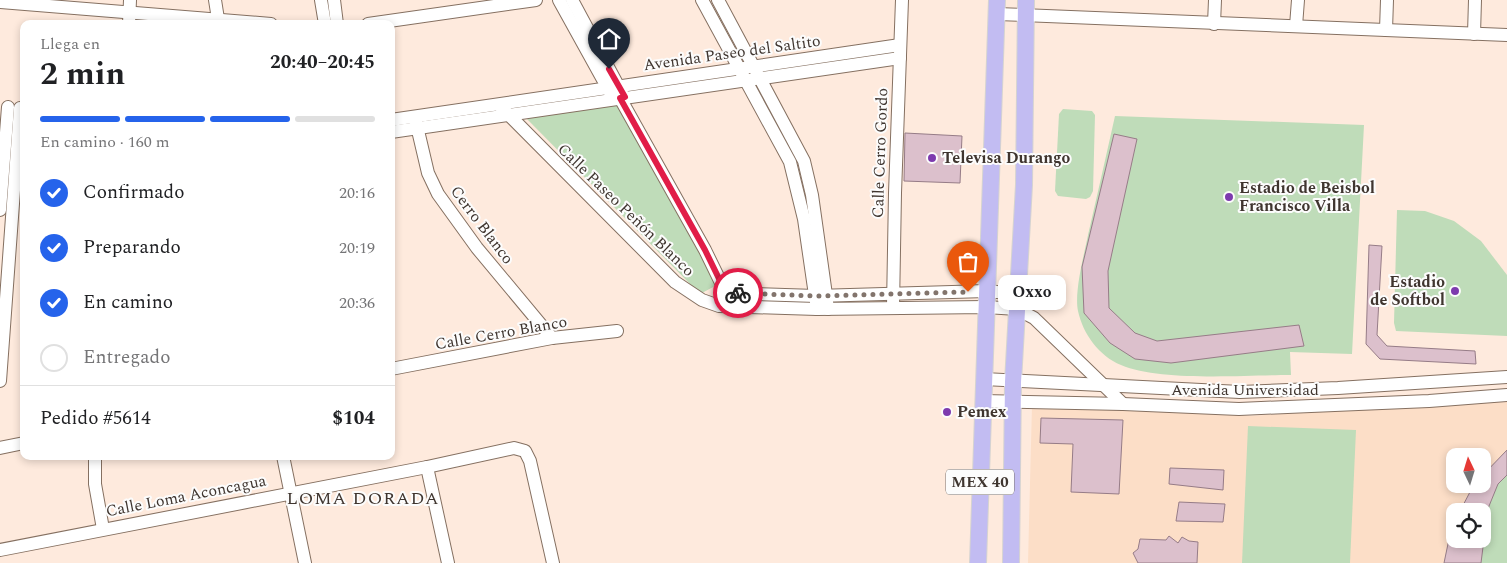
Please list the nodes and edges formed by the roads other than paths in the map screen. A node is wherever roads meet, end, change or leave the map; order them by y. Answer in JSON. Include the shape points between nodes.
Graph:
{"nodes":[{"id":1,"x":215,"y":0,"type":"edge"},
{"id":2,"x":321,"y":0,"type":"edge"},
{"id":3,"x":334,"y":0,"type":"edge"},
{"id":4,"x":536,"y":0,"type":"edge"},
{"id":5,"x":558,"y":0,"type":"edge"},
{"id":6,"x":572,"y":0,"type":"edge"},
{"id":7,"x":702,"y":0,"type":"edge"},
{"id":8,"x":718,"y":0,"type":"edge"},
{"id":9,"x":902,"y":0,"type":"edge"},
{"id":10,"x":1214,"y":0,"type":"edge"},
{"id":11,"x":1298,"y":0,"type":"edge"},
{"id":12,"x":1388,"y":0,"type":"edge"},
{"id":13,"x":1475,"y":0,"type":"edge"},
{"id":14,"x":0,"y":2,"type":"edge"},
{"id":15,"x":997,"y":7,"type":"edge"},
{"id":16,"x":1026,"y":8,"type":"edge"},
{"id":17,"x":130,"y":12,"type":"edge"},
{"id":18,"x":218,"y":19,"type":"junction"},
{"id":19,"x":229,"y":20,"type":"edge"},
{"id":20,"x":324,"y":20,"type":"edge"},
{"id":21,"x":336,"y":20,"type":"edge"},
{"id":22,"x":395,"y":20,"type":"edge"},
{"id":23,"x":1214,"y":24,"type":"junction"},
{"id":24,"x":1296,"y":26,"type":"junction"},
{"id":25,"x":1386,"y":30,"type":"junction"},
{"id":26,"x":1474,"y":34,"type":"junction"},
{"id":27,"x":1507,"y":35,"type":"edge"},
{"id":28,"x":997,"y":46,"type":"junction"},
{"id":29,"x":900,"y":51,"type":"junction"},
{"id":30,"x":1024,"y":64,"type":"junction"},
{"id":31,"x":754,"y":66,"type":"junction"},
{"id":32,"x":739,"y":68,"type":"junction"},
{"id":33,"x":760,"y":79,"type":"junction"},
{"id":34,"x":746,"y":81,"type":"junction"},
{"id":35,"x":617,"y":94,"type":"junction"},
{"id":36,"x":500,"y":105,"type":"junction"},
{"id":37,"x":13,"y":112,"type":"edge"},
{"id":38,"x":508,"y":115,"type":"junction"},
{"id":39,"x":395,"y":120,"type":"edge"},
{"id":40,"x":416,"y":123,"type":"junction"},
{"id":41,"x":395,"y":131,"type":"edge"},
{"id":42,"x":0,"y":210,"type":"edge"},
{"id":43,"x":726,"y":293,"type":"junction"},
{"id":44,"x":894,"y":293,"type":"junction"},
{"id":45,"x":986,"y":299,"type":"junction"},
{"id":46,"x":822,"y":302,"type":"junction"},
{"id":47,"x":1018,"y":302,"type":"junction"},
{"id":48,"x":719,"y":306,"type":"junction"},
{"id":49,"x":893,"y":307,"type":"junction"},
{"id":50,"x":617,"y":331,"type":"dead end"},
{"id":51,"x":552,"y":338,"type":"junction"},
{"id":52,"x":395,"y":368,"type":"edge"},
{"id":53,"x":1507,"y":377,"type":"edge"},
{"id":54,"x":984,"y":378,"type":"junction"},
{"id":55,"x":0,"y":381,"type":"edge"},
{"id":56,"x":1013,"y":382,"type":"junction"},
{"id":57,"x":1106,"y":386,"type":"junction"},
{"id":58,"x":1240,"y":392,"type":"junction"},
{"id":59,"x":1507,"y":395,"type":"edge"},
{"id":60,"x":983,"y":401,"type":"junction"},
{"id":61,"x":1012,"y":402,"type":"junction"},
{"id":62,"x":1124,"y":404,"type":"junction"},
{"id":63,"x":1239,"y":409,"type":"junction"},
{"id":64,"x":20,"y":444,"type":"edge"},
{"id":65,"x":0,"y":448,"type":"edge"},
{"id":66,"x":95,"y":460,"type":"edge"},
{"id":67,"x":285,"y":460,"type":"edge"},
{"id":68,"x":428,"y":467,"type":"junction"},
{"id":69,"x":290,"y":492,"type":"junction"},
{"id":70,"x":103,"y":529,"type":"junction"},
{"id":71,"x":0,"y":549,"type":"edge"},
{"id":72,"x":3,"y":563,"type":"edge"},
{"id":73,"x":305,"y":563,"type":"edge"},
{"id":74,"x":448,"y":563,"type":"edge"},
{"id":75,"x":553,"y":563,"type":"edge"},
{"id":76,"x":978,"y":563,"type":"edge"},
{"id":77,"x":1011,"y":563,"type":"edge"}],
"edges":[{"from":1,"to":18,"type":"street"},
{"from":2,"to":20,"type":"street"},
{"from":3,"to":21,"type":"street"},
{"from":4,"to":22,"type":"street"},
{"from":5,"to":35,"type":"street"},
{"from":6,"to":35,"type":"street"},
{"from":7,"to":32,"type":"street"},
{"from":8,"to":31,"type":"street"},
{"from":9,"to":29,"type":"street","name":"Calle Cerro Gordo"},
{"from":10,"to":23,"type":"street"},
{"from":11,"to":24,"type":"street"},
{"from":12,"to":25,"type":"street"},
{"from":13,"to":26,"type":"street"},
{"from":14,"to":17,"type":"street"},
{"from":15,"to":16,"type":"street"},
{"from":15,"to":28,"type":"main road","number":"MEX 40"},
{"from":16,"to":23,"type":"street"},
{"from":16,"to":30,"type":"main road","number":"MEX 40"},
{"from":17,"to":18,"type":"street"},
{"from":18,"to":19,"type":"street"},
{"from":23,"to":24,"type":"street"},
{"from":24,"to":25,"type":"street"},
{"from":25,"to":26,"type":"street"},
{"from":26,"to":27,"type":"street"},
{"from":28,"to":30,"type":"main road","via":[[1010,50]]},
{"from":28,"to":45,"type":"main road","number":"MEX 40"},
{"from":29,"to":31,"type":"street","name":"Avenida Paseo del Saltito"},
{"from":29,"to":33,"type":"street","name":"Avenida Paseo del Saltito"},
{"from":29,"to":44,"type":"street","name":"Calle Cerro Gordo"},
{"from":30,"to":47,"type":"main road","number":"MEX 40","via":[[1024,186]]},
{"from":31,"to":32,"type":"street","name":"Avenida Paseo del Saltito"},
{"from":31,"to":33,"type":"street"},
{"from":32,"to":34,"type":"street"},
{"from":32,"to":35,"type":"street","name":"Avenida Paseo del Saltito"},
{"from":33,"to":34,"type":"street","name":"Avenida Paseo del Saltito"},
{"from":33,"to":46,"type":"street","via":[[804,161],[812,194]]},
{"from":34,"to":35,"type":"street","name":"Avenida Paseo del Saltito"},
{"from":34,"to":46,"type":"street","via":[[791,167]]},
{"from":35,"to":36,"type":"street","name":"Avenida Paseo del Saltito"},
{"from":35,"to":38,"type":"street","name":"Avenida Paseo del Saltito"},
{"from":35,"to":43,"type":"street"},
{"from":36,"to":38,"type":"street","name":"Calle Paseo Peñón Blanco"},
{"from":36,"to":40,"type":"street","name":"Avenida Paseo del Saltito"},
{"from":37,"to":42,"type":"street"},
{"from":37,"to":55,"type":"street"},
{"from":38,"to":40,"type":"street","name":"Avenida Paseo del Saltito"},
{"from":38,"to":48,"type":"street","name":"Calle Paseo Peñón Blanco","via":[[674,282],[702,300]]},
{"from":39,"to":40,"type":"street","name":"Avenida Paseo del Saltito"},
{"from":40,"to":41,"type":"street","name":"Avenida Paseo del Saltito"},
{"from":40,"to":51,"type":"street","name":"Cerro Blanco","via":[[428,173],[438,194],[477,248]]},
{"from":43,"to":46,"type":"street","name":"Calle Paseo Peñón Blanco"},
{"from":43,"to":48,"type":"street"},
{"from":44,"to":45,"type":"street","name":"Calle Paseo Peñón Blanco"},
{"from":44,"to":46,"type":"street","name":"Calle Paseo Peñón Blanco"},
{"from":44,"to":49,"type":"street","name":"Calle Cerro Gordo"},
{"from":45,"to":47,"type":"street"},
{"from":45,"to":49,"type":"street","name":"Calle Paseo Peñón Blanco"},
{"from":45,"to":54,"type":"main road","number":"MEX 40"},
{"from":46,"to":48,"type":"street","name":"Calle Paseo Peñón Blanco"},
{"from":46,"to":49,"type":"street","name":"Calle Paseo Peñón Blanco"},
{"from":47,"to":56,"type":"main road","number":"MEX 40"},
{"from":47,"to":57,"type":"street"},
{"from":50,"to":51,"type":"street","name":"Calle Cerro Blanco"},
{"from":51,"to":52,"type":"street","name":"Calle Cerro Blanco"},
{"from":53,"to":58,"type":"street","name":"Avenida Universidad"},
{"from":54,"to":56,"type":"street","name":"Avenida Universidad"},
{"from":54,"to":60,"type":"main road","number":"MEX 40"},
{"from":56,"to":57,"type":"street","name":"Avenida Universidad"},
{"from":56,"to":61,"type":"main road","number":"MEX 40"},
{"from":57,"to":58,"type":"street","name":"Avenida Universidad"},
{"from":57,"to":62,"type":"street"},
{"from":58,"to":63,"type":"street"},
{"from":59,"to":63,"type":"street","name":"Avenida Universidad"},
{"from":60,"to":61,"type":"street","name":"Avenida Universidad"},
{"from":60,"to":76,"type":"main road","number":"MEX 40"},
{"from":61,"to":62,"type":"street","name":"Avenida Universidad"},
{"from":61,"to":77,"type":"main road","number":"MEX 40"},
{"from":62,"to":63,"type":"street","name":"Avenida Universidad"},
{"from":64,"to":65,"type":"street"},
{"from":66,"to":70,"type":"street"},
{"from":67,"to":69,"type":"street"},
{"from":68,"to":69,"type":"street","name":"Calle Loma Aconcagua"},
{"from":68,"to":74,"type":"street"},
{"from":68,"to":75,"type":"street","name":"Calle Loma Aconcagua","via":[[514,448],[525,451]]},
{"from":69,"to":70,"type":"street","name":"Calle Loma Aconcagua"},
{"from":69,"to":73,"type":"street"},
{"from":70,"to":71,"type":"street","name":"Calle Loma Aconcagua"},
{"from":71,"to":72,"type":"street"}]}
